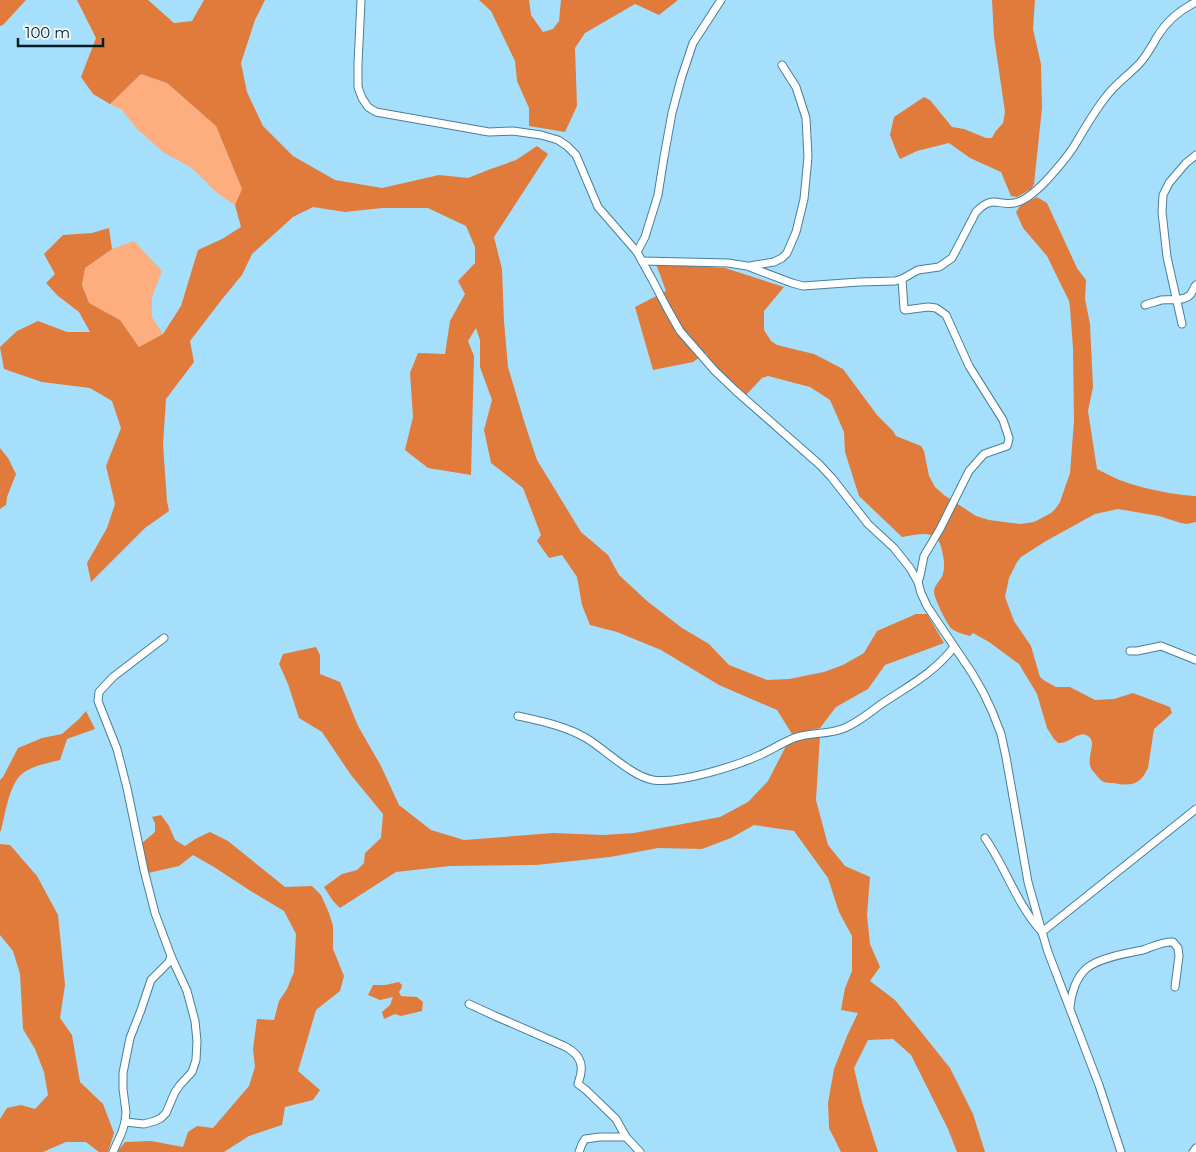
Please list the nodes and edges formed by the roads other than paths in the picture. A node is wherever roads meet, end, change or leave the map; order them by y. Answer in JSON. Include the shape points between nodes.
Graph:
{"nodes":[{"id":1,"x":361,"y":0,"type":"edge"},
{"id":2,"x":721,"y":0,"type":"edge"},
{"id":3,"x":1196,"y":2,"type":"edge"},
{"id":4,"x":782,"y":65,"type":"dead end"},
{"id":5,"x":1196,"y":154,"type":"edge"},
{"id":6,"x":637,"y":252,"type":"junction"},
{"id":7,"x":642,"y":261,"type":"junction"},
{"id":8,"x":747,"y":266,"type":"junction"},
{"id":9,"x":902,"y":279,"type":"junction"},
{"id":10,"x":1196,"y":285,"type":"edge"},
{"id":11,"x":1176,"y":300,"type":"junction"},
{"id":12,"x":1145,"y":305,"type":"dead end"},
{"id":13,"x":1182,"y":324,"type":"dead end"},
{"id":14,"x":918,"y":582,"type":"junction"},
{"id":15,"x":164,"y":638,"type":"dead end"},
{"id":16,"x":954,"y":647,"type":"junction"},
{"id":17,"x":1130,"y":651,"type":"dead end"},
{"id":18,"x":1196,"y":660,"type":"edge"},
{"id":19,"x":518,"y":716,"type":"dead end"},
{"id":20,"x":1196,"y":809,"type":"edge"},
{"id":21,"x":985,"y":838,"type":"dead end"},
{"id":22,"x":1042,"y":932,"type":"junction"},
{"id":23,"x":170,"y":956,"type":"junction"},
{"id":24,"x":1175,"y":987,"type":"dead end"},
{"id":25,"x":469,"y":1004,"type":"dead end"},
{"id":26,"x":1070,"y":1010,"type":"junction"},
{"id":27,"x":125,"y":1122,"type":"junction"},
{"id":28,"x":626,"y":1137,"type":"junction"},
{"id":29,"x":1196,"y":1148,"type":"edge"},
{"id":30,"x":112,"y":1152,"type":"edge"},
{"id":31,"x":579,"y":1152,"type":"edge"},
{"id":32,"x":640,"y":1152,"type":"edge"},
{"id":33,"x":1121,"y":1152,"type":"edge"},
{"id":34,"x":1193,"y":1152,"type":"edge"}],
"edges":[{"from":1,"to":6,"type":"street","via":[[358,87],[368,107],[398,117],[489,132],[541,135],[558,140],[576,155],[598,207]]},
{"from":2,"to":6,"type":"street","via":[[693,43],[681,79],[658,195],[646,237]]},
{"from":3,"to":9,"type":"street","via":[[1182,9],[1164,27],[1140,64],[1103,99],[1075,144],[1043,184],[1019,202],[1003,204],[995,201],[981,207],[952,258],[939,267],[918,270]]},
{"from":4,"to":8,"type":"street","via":[[796,87],[806,118],[808,157],[804,199],[787,253],[774,262]]},
{"from":5,"to":11,"type":"street","via":[[1169,183],[1163,195],[1167,257]]},
{"from":6,"to":7,"type":"street"},
{"from":7,"to":8,"type":"street"},
{"from":7,"to":14,"type":"street","via":[[673,320],[699,354],[820,464],[868,524],[894,548]]},
{"from":8,"to":9,"type":"street","via":[[803,286]]},
{"from":9,"to":14,"type":"street","via":[[905,310],[928,307],[946,315],[969,366],[1003,420],[1009,438],[1007,446],[984,454],[969,471],[924,556]]},
{"from":10,"to":11,"type":"street","via":[[1190,296]]},
{"from":11,"to":12,"type":"street"},
{"from":11,"to":13,"type":"street"},
{"from":14,"to":16,"type":"street","via":[[927,606]]},
{"from":15,"to":23,"type":"street","via":[[102,687],[98,701],[117,749],[144,870]]},
{"from":16,"to":19,"type":"street","via":[[932,671],[844,729],[794,738],[758,756],[670,780],[652,780],[571,731]]},
{"from":16,"to":22,"type":"street","via":[[984,692],[1000,734],[1028,882]]},
{"from":17,"to":18,"type":"street","via":[[1161,646]]},
{"from":20,"to":22,"type":"street"},
{"from":21,"to":22,"type":"street","via":[[1027,914]]},
{"from":22,"to":26,"type":"street"},
{"from":23,"to":27,"type":"street","via":[[169,962],[151,980],[130,1038],[123,1073]]},
{"from":23,"to":27,"type":"street","via":[[187,991],[197,1041],[196,1060],[192,1072],[175,1092],[161,1118],[144,1124]]},
{"from":24,"to":26,"type":"street","via":[[1178,948],[1173,942],[1168,942],[1100,961],[1087,968],[1075,986]]},
{"from":25,"to":28,"type":"street","via":[[572,1051],[581,1064],[578,1084],[616,1119]]},
{"from":26,"to":33,"type":"street"},
{"from":27,"to":30,"type":"street"},
{"from":28,"to":31,"type":"street","via":[[585,1140]]},
{"from":28,"to":32,"type":"street"},
{"from":29,"to":34,"type":"street"}]}
